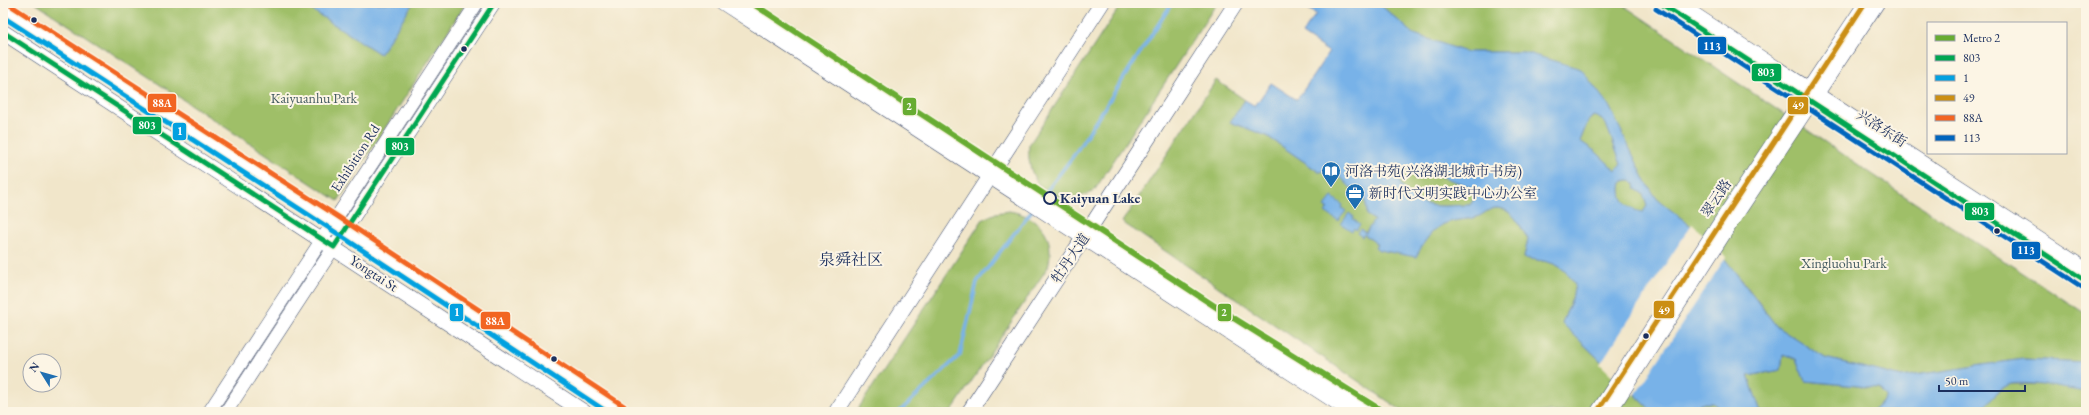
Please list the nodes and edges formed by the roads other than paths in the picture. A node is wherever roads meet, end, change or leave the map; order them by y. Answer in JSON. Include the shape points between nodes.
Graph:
{"nodes":[{"id":1,"x":477,"y":3,"type":"edge"},
{"id":2,"x":494,"y":3,"type":"edge"},
{"id":3,"x":722,"y":3,"type":"edge"},
{"id":4,"x":739,"y":3,"type":"edge"},
{"id":5,"x":1102,"y":3,"type":"edge"},
{"id":6,"x":1236,"y":3,"type":"edge"},
{"id":7,"x":1660,"y":3,"type":"edge"},
{"id":8,"x":1678,"y":3,"type":"edge"},
{"id":9,"x":1865,"y":3,"type":"edge"},
{"id":10,"x":1878,"y":3,"type":"edge"},
{"id":11,"x":3,"y":9,"type":"edge"},
{"id":12,"x":3,"y":32,"type":"edge"},
{"id":13,"x":1811,"y":95,"type":"junction"},
{"id":14,"x":993,"y":173,"type":"junction"},
{"id":15,"x":339,"y":226,"type":"junction"},
{"id":16,"x":1086,"y":235,"type":"junction"},
{"id":17,"x":328,"y":243,"type":"junction"},
{"id":18,"x":2086,"y":269,"type":"edge"},
{"id":19,"x":2086,"y":281,"type":"edge"},
{"id":20,"x":1614,"y":396,"type":"junction"},
{"id":21,"x":209,"y":412,"type":"edge"},
{"id":22,"x":226,"y":412,"type":"edge"},
{"id":23,"x":584,"y":412,"type":"edge"},
{"id":24,"x":620,"y":412,"type":"edge"},
{"id":25,"x":836,"y":412,"type":"edge"},
{"id":26,"x":969,"y":412,"type":"edge"},
{"id":27,"x":1350,"y":412,"type":"edge"},
{"id":28,"x":1367,"y":412,"type":"edge"},
{"id":29,"x":1597,"y":412,"type":"edge"},
{"id":30,"x":1610,"y":412,"type":"edge"}],
"edges":[{"from":1,"to":15,"type":"street","name":"Exhibition Rd"},
{"from":2,"to":15,"type":"street","name":"Exhibition Rd"},
{"from":3,"to":14,"type":"street"},
{"from":4,"to":14,"type":"street"},
{"from":5,"to":14,"type":"main road"},
{"from":6,"to":16,"type":"main road","name":"牡丹大道"},
{"from":7,"to":13,"type":"street","name":"兴洛东街"},
{"from":8,"to":13,"type":"street","name":"兴洛东街"},
{"from":9,"to":13,"type":"street","name":"翠云路"},
{"from":10,"to":13,"type":"street","name":"翠云路"},
{"from":11,"to":15,"type":"main road","name":"Yongtai St"},
{"from":12,"to":17,"type":"main road","name":"Yongtai St"},
{"from":13,"to":18,"type":"street","name":"兴洛东街"},
{"from":13,"to":19,"type":"street","name":"兴洛东街"},
{"from":13,"to":20,"type":"street","name":"翠云路"},
{"from":14,"to":16,"type":"street"},
{"from":14,"to":25,"type":"main road"},
{"from":15,"to":17,"type":"street","name":"Exhibition Rd"},
{"from":15,"to":24,"type":"main road","name":"Yongtai St"},
{"from":16,"to":26,"type":"main road","name":"牡丹大道"},
{"from":16,"to":27,"type":"street"},
{"from":16,"to":28,"type":"street"},
{"from":17,"to":21,"type":"street","name":"Exhibition Rd"},
{"from":17,"to":22,"type":"street","name":"Exhibition Rd"},
{"from":17,"to":23,"type":"main road","name":"Yongtai St"},
{"from":20,"to":29,"type":"street","name":"翠云路"},
{"from":20,"to":30,"type":"street","name":"翠云路"}]}
